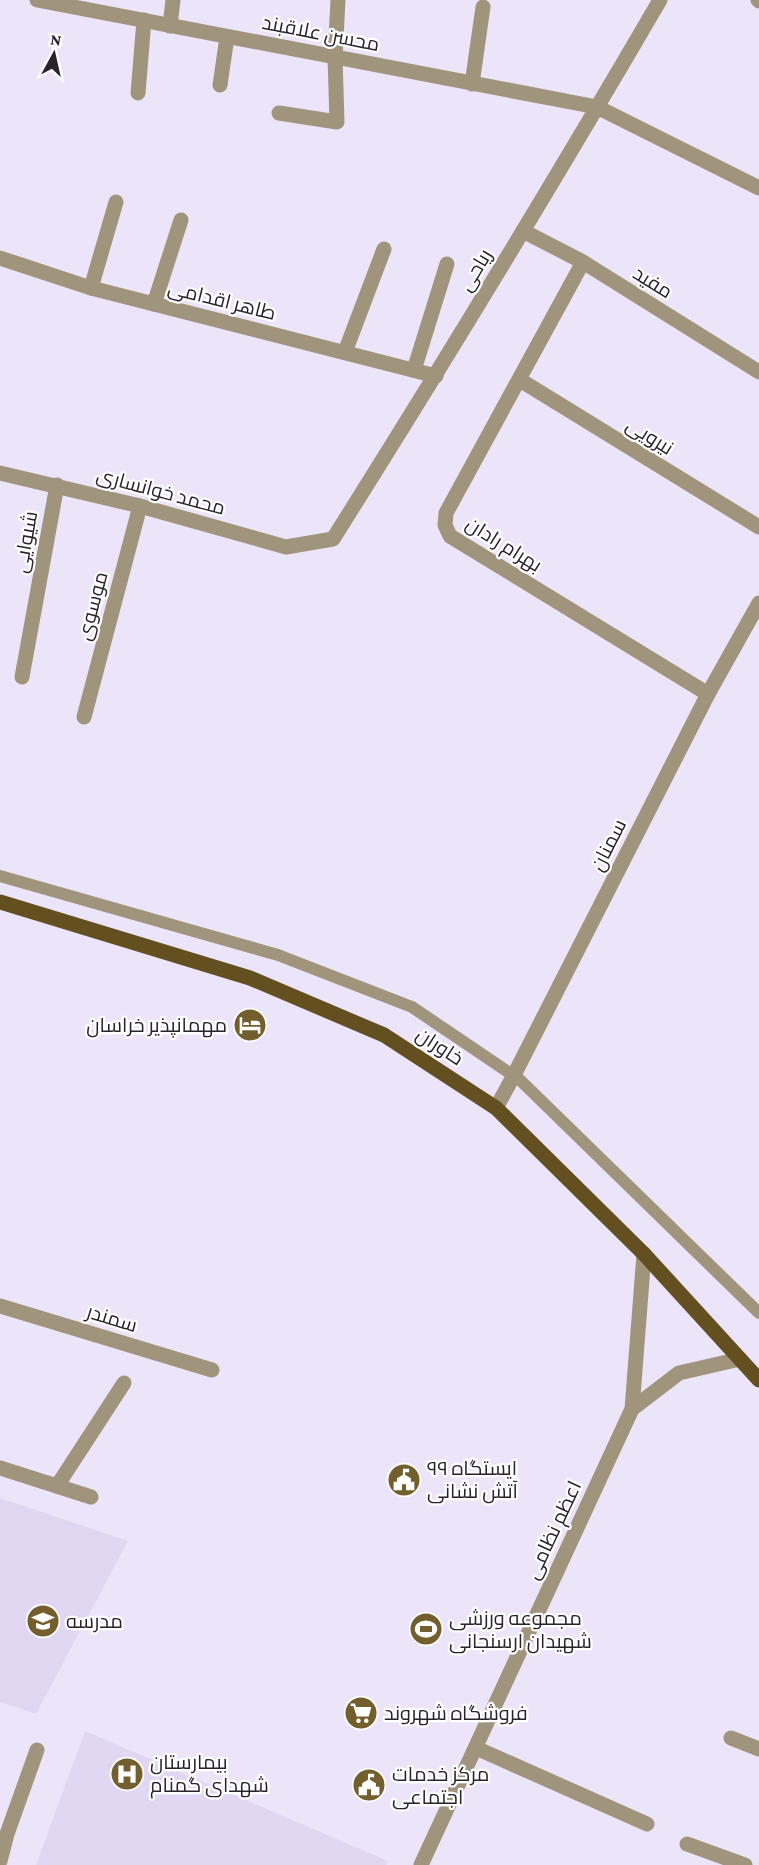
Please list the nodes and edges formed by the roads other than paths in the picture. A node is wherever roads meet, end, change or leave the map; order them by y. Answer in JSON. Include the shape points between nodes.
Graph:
{"nodes":[{"id":1,"x":37,"y":0,"type":"edge"},
{"id":2,"x":173,"y":0,"type":"edge"},
{"id":3,"x":338,"y":0,"type":"edge"},
{"id":4,"x":660,"y":0,"type":"edge"},
{"id":5,"x":483,"y":7,"type":"dead end"},
{"id":6,"x":144,"y":20,"type":"junction"},
{"id":7,"x":170,"y":26,"type":"junction"},
{"id":8,"x":227,"y":37,"type":"junction"},
{"id":9,"x":334,"y":57,"type":"junction"},
{"id":10,"x":472,"y":84,"type":"junction"},
{"id":11,"x":220,"y":85,"type":"dead end"},
{"id":12,"x":138,"y":93,"type":"dead end"},
{"id":13,"x":597,"y":107,"type":"junction"},
{"id":14,"x":279,"y":113,"type":"dead end"},
{"id":15,"x":759,"y":188,"type":"edge"},
{"id":16,"x":116,"y":202,"type":"dead end"},
{"id":17,"x":181,"y":220,"type":"dead end"},
{"id":18,"x":523,"y":231,"type":"junction"},
{"id":19,"x":384,"y":249,"type":"dead end"},
{"id":20,"x":0,"y":258,"type":"edge"},
{"id":21,"x":583,"y":262,"type":"junction"},
{"id":22,"x":447,"y":264,"type":"dead end"},
{"id":23,"x":91,"y":288,"type":"junction"},
{"id":24,"x":154,"y":304,"type":"junction"},
{"id":25,"x":345,"y":352,"type":"junction"},
{"id":26,"x":414,"y":370,"type":"junction"},
{"id":27,"x":759,"y":372,"type":"edge"},
{"id":28,"x":436,"y":376,"type":"junction"},
{"id":29,"x":520,"y":380,"type":"junction"},
{"id":30,"x":0,"y":473,"type":"edge"},
{"id":31,"x":57,"y":485,"type":"junction"},
{"id":32,"x":140,"y":506,"type":"junction"},
{"id":33,"x":759,"y":527,"type":"edge"},
{"id":34,"x":311,"y":543,"type":"joint"},
{"id":35,"x":759,"y":603,"type":"edge"},
{"id":36,"x":22,"y":677,"type":"dead end"},
{"id":37,"x":708,"y":694,"type":"junction"},
{"id":38,"x":84,"y":717,"type":"dead end"},
{"id":39,"x":0,"y":876,"type":"edge"},
{"id":40,"x":0,"y":902,"type":"edge"},
{"id":41,"x":514,"y":1076,"type":"junction"},
{"id":42,"x":496,"y":1108,"type":"junction"},
{"id":43,"x":644,"y":1254,"type":"junction"},
{"id":44,"x":0,"y":1306,"type":"edge"},
{"id":45,"x":759,"y":1313,"type":"edge"},
{"id":46,"x":740,"y":1359,"type":"junction"},
{"id":47,"x":212,"y":1370,"type":"dead end"},
{"id":48,"x":759,"y":1380,"type":"edge"},
{"id":49,"x":124,"y":1383,"type":"dead end"},
{"id":50,"x":632,"y":1409,"type":"junction"},
{"id":51,"x":0,"y":1468,"type":"edge"},
{"id":52,"x":57,"y":1486,"type":"junction"},
{"id":53,"x":91,"y":1497,"type":"dead end"},
{"id":54,"x":731,"y":1738,"type":"dead end"},
{"id":55,"x":476,"y":1748,"type":"junction"},
{"id":56,"x":759,"y":1749,"type":"edge"},
{"id":57,"x":37,"y":1750,"type":"dead end"},
{"id":58,"x":647,"y":1824,"type":"dead end"},
{"id":59,"x":3,"y":1833,"type":"edge"},
{"id":60,"x":687,"y":1844,"type":"dead end"},
{"id":61,"x":0,"y":1861,"type":"edge"},
{"id":62,"x":421,"y":1865,"type":"edge"},
{"id":63,"x":745,"y":1865,"type":"edge"}],
"edges":[{"from":1,"to":6,"type":"street","name":"محسن علاقبند"},
{"from":2,"to":7,"type":"street"},
{"from":3,"to":9,"type":"street"},
{"from":4,"to":13,"type":"street","name":"ریاحی"},
{"from":5,"to":10,"type":"street"},
{"from":6,"to":7,"type":"street","name":"محسن علاقبند"},
{"from":6,"to":12,"type":"street"},
{"from":7,"to":8,"type":"street","name":"محسن علاقبند"},
{"from":8,"to":9,"type":"street","name":"محسن علاقبند"},
{"from":8,"to":11,"type":"street"},
{"from":9,"to":10,"type":"street","name":"محسن علاقبند"},
{"from":9,"to":14,"type":"street","via":[[337,122]]},
{"from":10,"to":13,"type":"street","name":"محسن علاقبند"},
{"from":13,"to":15,"type":"street","name":"محسن علاقبند"},
{"from":13,"to":18,"type":"street","name":"ریاحی"},
{"from":16,"to":23,"type":"street"},
{"from":17,"to":24,"type":"street"},
{"from":18,"to":21,"type":"street","name":"مفید"},
{"from":18,"to":28,"type":"street","name":"ریاحی"},
{"from":19,"to":25,"type":"street"},
{"from":20,"to":23,"type":"street","name":"طاهر اقدامی"},
{"from":21,"to":27,"type":"street","name":"مفید"},
{"from":21,"to":29,"type":"street","name":"بهرام رادان"},
{"from":22,"to":26,"type":"street"},
{"from":23,"to":24,"type":"street","name":"طاهر اقدامی"},
{"from":24,"to":25,"type":"street","name":"طاهر اقدامی"},
{"from":25,"to":26,"type":"street","name":"طاهر اقدامی"},
{"from":26,"to":28,"type":"street","name":"طاهر اقدامی"},
{"from":28,"to":34,"type":"street","name":"ریاحی","via":[[333,539]]},
{"from":29,"to":33,"type":"street","name":"نیرویی"},
{"from":29,"to":37,"type":"street","name":"بهرام رادان","via":[[446,513],[445,525],[450,536]]},
{"from":30,"to":31,"type":"street","name":"محمد خوانساری"},
{"from":31,"to":32,"type":"street","name":"محمد خوانساری"},
{"from":31,"to":36,"type":"street","name":"شیوایی"},
{"from":32,"to":34,"type":"street","name":"محمد خوانساری","via":[[286,547]]},
{"from":32,"to":38,"type":"street","name":"موسوی"},
{"from":35,"to":37,"type":"street","name":"سمنان"},
{"from":37,"to":41,"type":"street","name":"سمنان"},
{"from":39,"to":41,"type":"lane","via":[[289,959],[412,1007]]},
{"from":40,"to":42,"type":"main road","name":"خاوران","via":[[250,978],[384,1035]]},
{"from":41,"to":42,"type":"street","name":"سمنان"},
{"from":41,"to":45,"type":"lane"},
{"from":42,"to":43,"type":"main road","name":"خاوران"},
{"from":43,"to":46,"type":"main road","name":"خاوران"},
{"from":43,"to":50,"type":"street","name":"اعظم نظامی"},
{"from":44,"to":47,"type":"street","name":"سمندر"},
{"from":46,"to":48,"type":"main road","name":"خاوران"},
{"from":46,"to":50,"type":"street","name":"اعظم نظامی","via":[[679,1373]]},
{"from":49,"to":52,"type":"street"},
{"from":50,"to":55,"type":"street","name":"اعظم نظامی"},
{"from":51,"to":52,"type":"street"},
{"from":52,"to":53,"type":"street"},
{"from":54,"to":56,"type":"street"},
{"from":55,"to":58,"type":"street"},
{"from":55,"to":62,"type":"street","name":"اعظم نظامی"},
{"from":57,"to":59,"type":"street"},
{"from":59,"to":61,"type":"street"},
{"from":60,"to":63,"type":"street"}]}
